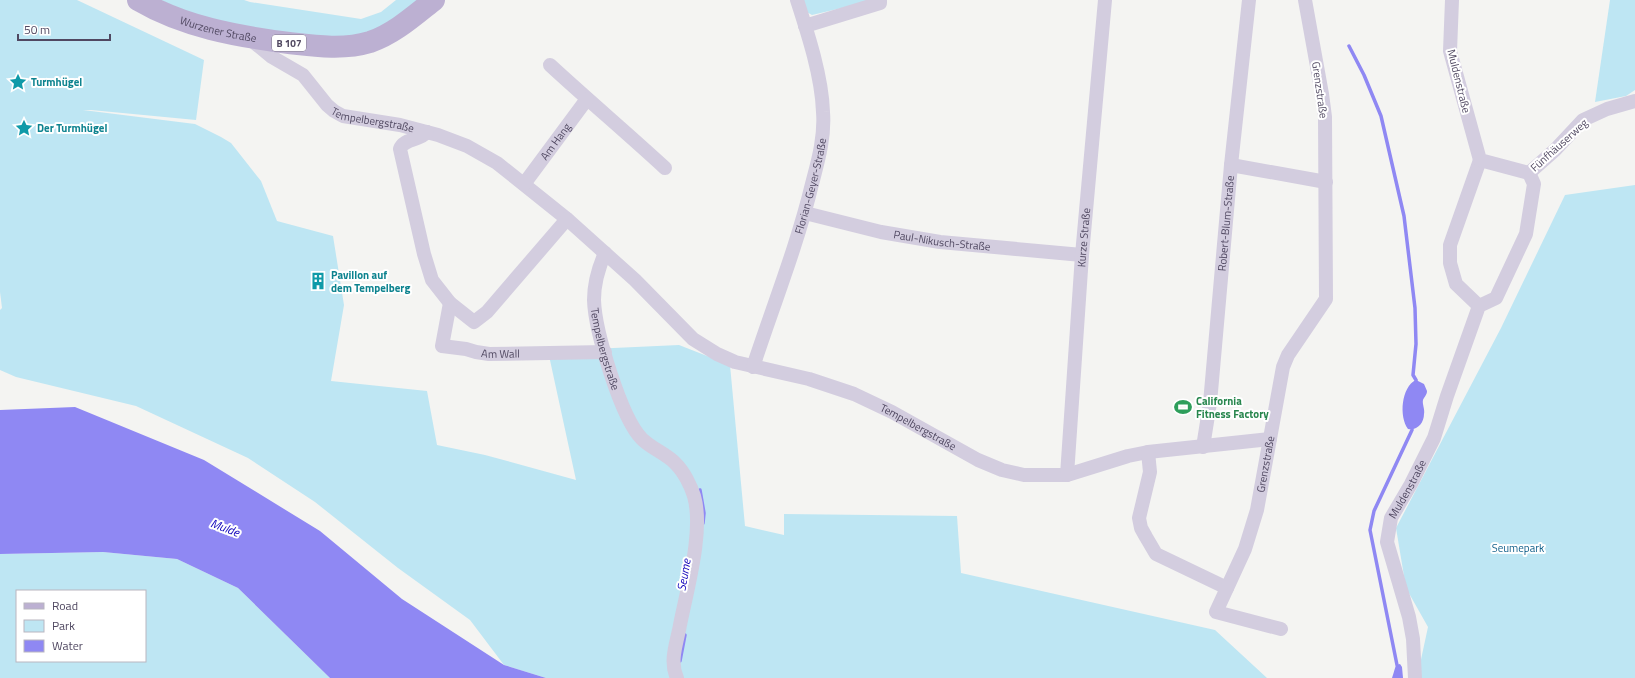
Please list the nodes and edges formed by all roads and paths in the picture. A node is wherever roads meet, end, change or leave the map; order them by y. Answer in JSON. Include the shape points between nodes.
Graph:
{"nodes":[{"id":1,"x":138,"y":0,"type":"edge"},
{"id":2,"x":434,"y":0,"type":"edge"},
{"id":3,"x":797,"y":0,"type":"edge"},
{"id":4,"x":1105,"y":0,"type":"edge"},
{"id":5,"x":1249,"y":0,"type":"edge"},
{"id":6,"x":1304,"y":0,"type":"edge"},
{"id":7,"x":1452,"y":0,"type":"edge"},
{"id":8,"x":884,"y":1,"type":"edge"},
{"id":9,"x":805,"y":26,"type":"junction"},
{"id":10,"x":248,"y":38,"type":"junction"},
{"id":11,"x":550,"y":65,"type":"dead end"},
{"id":12,"x":587,"y":99,"type":"junction"},
{"id":13,"x":1635,"y":101,"type":"edge"},
{"id":14,"x":427,"y":132,"type":"junction"},
{"id":15,"x":1480,"y":160,"type":"junction"},
{"id":16,"x":1231,"y":165,"type":"junction"},
{"id":17,"x":665,"y":168,"type":"dead end"},
{"id":18,"x":1529,"y":173,"type":"junction"},
{"id":19,"x":1326,"y":182,"type":"junction"},
{"id":20,"x":524,"y":184,"type":"junction"},
{"id":21,"x":805,"y":213,"type":"junction"},
{"id":22,"x":567,"y":219,"type":"junction"},
{"id":23,"x":605,"y":253,"type":"junction"},
{"id":24,"x":1082,"y":255,"type":"junction"},
{"id":25,"x":450,"y":303,"type":"junction"},
{"id":26,"x":1479,"y":306,"type":"junction"},
{"id":27,"x":605,"y":352,"type":"junction"},
{"id":28,"x":753,"y":367,"type":"junction"},
{"id":29,"x":1270,"y":439,"type":"junction"},
{"id":30,"x":1203,"y":447,"type":"junction"},
{"id":31,"x":1148,"y":452,"type":"junction"},
{"id":32,"x":1066,"y":475,"type":"junction"},
{"id":33,"x":1227,"y":588,"type":"junction"},
{"id":34,"x":1281,"y":629,"type":"dead end"},
{"id":35,"x":677,"y":678,"type":"edge"},
{"id":36,"x":1415,"y":678,"type":"edge"}],
"edges":[{"from":1,"to":10,"type":"main road","name":"Wurzener Straße","number":"B 107","via":[[176,18]]},
{"from":2,"to":10,"type":"main road","name":"Wurzener Straße","number":"B 107","via":[[389,32],[372,41],[359,44],[322,46]]},
{"from":3,"to":9,"type":"street","name":"Florian-Geyer-Straße"},
{"from":4,"to":24,"type":"street","name":"Kurze Straße"},
{"from":5,"to":16,"type":"street","name":"Robert-Blum-Straße"},
{"from":6,"to":19,"type":"street","name":"Grenzstraße","via":[[1325,117]]},
{"from":7,"to":15,"type":"street","name":"Muldenstraße","via":[[1450,51]]},
{"from":8,"to":9,"type":"street"},
{"from":9,"to":21,"type":"street","name":"Florian-Geyer-Straße","via":[[821,92],[823,126],[819,156]]},
{"from":10,"to":14,"type":"street","name":"Tempelbergstraße","via":[[272,57],[302,75],[326,105],[343,116]]},
{"from":11,"to":12,"type":"street"},
{"from":12,"to":17,"type":"street"},
{"from":12,"to":20,"type":"street","name":"Am Hang"},
{"from":13,"to":18,"type":"street","name":"Fünfhäuserweg","via":[[1584,120]]},
{"from":14,"to":20,"type":"street","name":"Tempelbergstraße","via":[[467,146]]},
{"from":14,"to":25,"type":"street","via":[[401,146],[400,154],[432,280]]},
{"from":15,"to":18,"type":"street"},
{"from":15,"to":26,"type":"street","via":[[1450,245],[1450,263],[1456,284]]},
{"from":16,"to":19,"type":"street"},
{"from":16,"to":30,"type":"street","name":"Robert-Blum-Straße","via":[[1210,402]]},
{"from":18,"to":26,"type":"street","via":[[1534,184],[1526,234],[1496,298]]},
{"from":19,"to":29,"type":"street","name":"Grenzstraße","via":[[1326,299],[1288,355],[1283,367]]},
{"from":20,"to":22,"type":"street","name":"Tempelbergstraße"},
{"from":21,"to":24,"type":"street","name":"Paul-Nikusch-Straße","via":[[881,232],[940,242]]},
{"from":21,"to":28,"type":"street","name":"Florian-Geyer-Straße"},
{"from":22,"to":23,"type":"street","name":"Tempelbergstraße"},
{"from":22,"to":25,"type":"street","via":[[487,312],[474,322]]},
{"from":23,"to":27,"type":"street","name":"Tempelbergstraße","via":[[597,274],[594,301],[598,331]]},
{"from":23,"to":28,"type":"street","name":"Tempelbergstraße","via":[[693,339],[717,354]]},
{"from":24,"to":32,"type":"street","name":"Kurze Straße"},
{"from":25,"to":27,"type":"street","name":"Am Wall","via":[[442,346],[489,354]]},
{"from":26,"to":36,"type":"street","name":"Muldenstraße","via":[[1434,438],[1391,518],[1387,542],[1409,617]]},
{"from":27,"to":35,"type":"street","name":"Tempelbergstraße","via":[[632,426],[643,440],[676,464],[694,496],[698,521],[693,561],[673,659]]},
{"from":28,"to":32,"type":"street","name":"Tempelbergstraße","via":[[809,379],[854,394],[978,460],[1002,470],[1024,475]]},
{"from":29,"to":30,"type":"street","name":"Tempelbergstraße"},
{"from":29,"to":33,"type":"street","name":"Grenzstraße","via":[[1257,510],[1245,549]]},
{"from":30,"to":31,"type":"street","name":"Tempelbergstraße"},
{"from":31,"to":32,"type":"street","name":"Tempelbergstraße"},
{"from":31,"to":33,"type":"street","via":[[1150,472],[1139,518],[1146,538],[1156,554]]},
{"from":33,"to":34,"type":"street","name":"Grenzstraße","via":[[1216,612]]}]}
